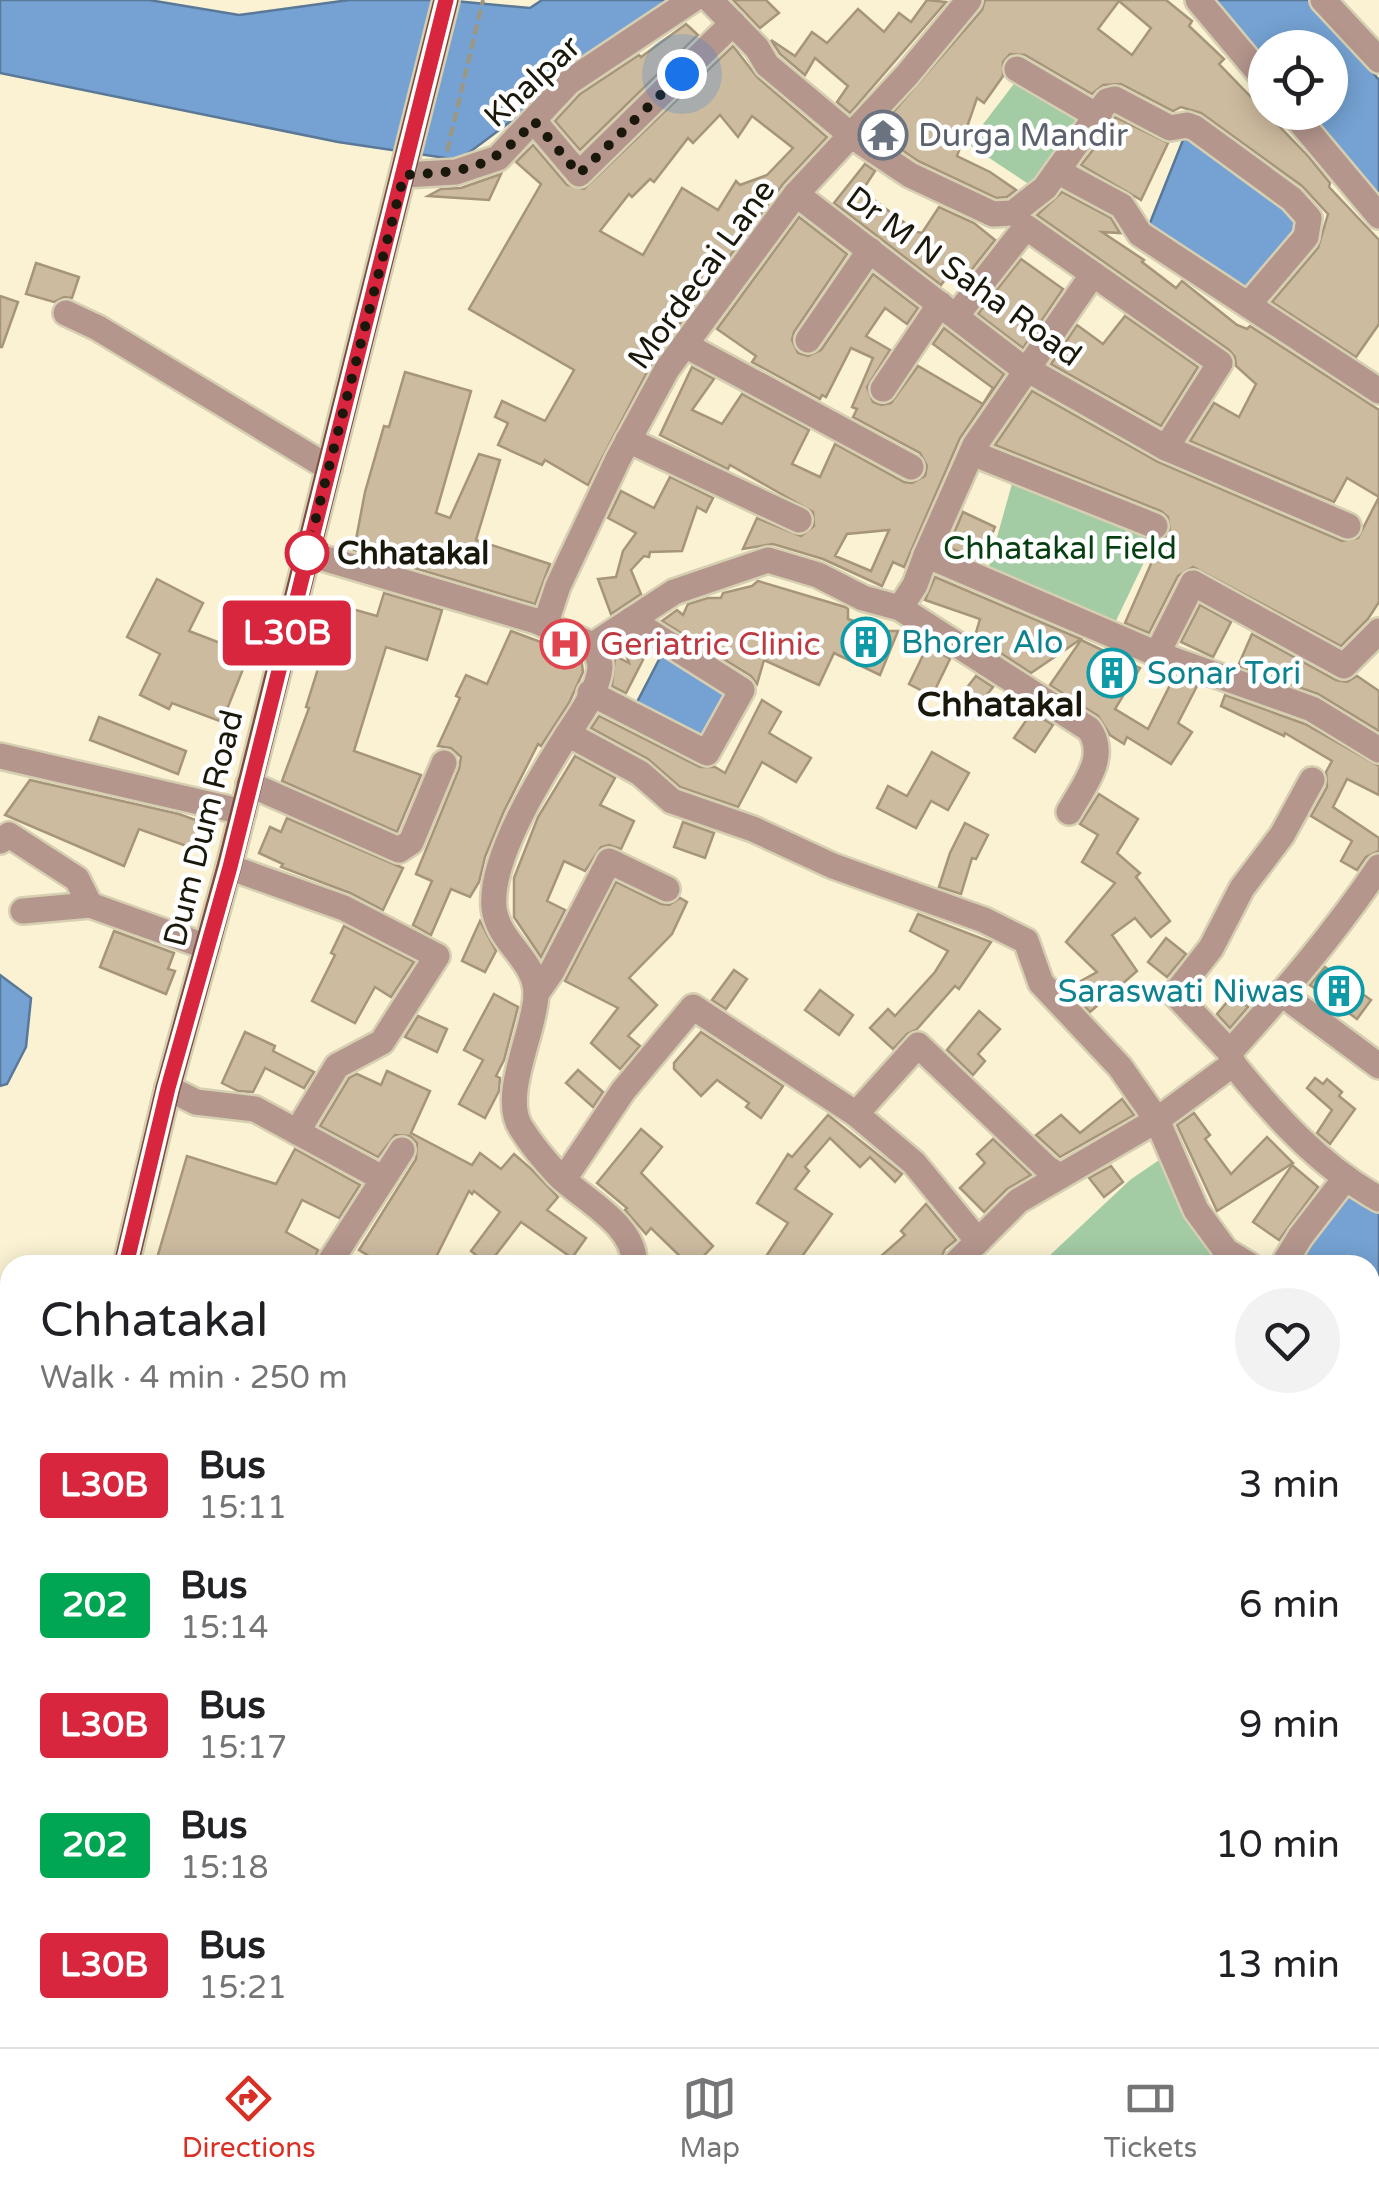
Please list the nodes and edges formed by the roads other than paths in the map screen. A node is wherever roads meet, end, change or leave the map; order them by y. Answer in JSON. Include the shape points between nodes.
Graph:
{"nodes":[{"id":1,"x":446,"y":0,"type":"edge"},
{"id":2,"x":692,"y":0,"type":"edge"},
{"id":3,"x":710,"y":0,"type":"edge"},
{"id":4,"x":969,"y":0,"type":"edge"},
{"id":5,"x":1198,"y":0,"type":"edge"},
{"id":6,"x":1324,"y":0,"type":"edge"},
{"id":7,"x":733,"y":23,"type":"junction"},
{"id":8,"x":1248,"y":60,"type":"edge"},
{"id":9,"x":1379,"y":60,"type":"edge"},
{"id":10,"x":1017,"y":68,"type":"dead end"},
{"id":11,"x":1099,"y":116,"type":"junction"},
{"id":12,"x":534,"y":121,"type":"junction"},
{"id":13,"x":1307,"y":130,"type":"edge"},
{"id":14,"x":852,"y":136,"type":"junction"},
{"id":15,"x":1058,"y":172,"type":"junction"},
{"id":16,"x":404,"y":175,"type":"junction"},
{"id":17,"x":796,"y":194,"type":"junction"},
{"id":18,"x":1379,"y":216,"type":"edge"},
{"id":19,"x":870,"y":250,"type":"junction"},
{"id":20,"x":1093,"y":274,"type":"junction"},
{"id":21,"x":1248,"y":305,"type":"junction"},
{"id":22,"x":948,"y":310,"type":"junction"},
{"id":23,"x":66,"y":313,"type":"dead end"},
{"id":24,"x":808,"y":340,"type":"dead end"},
{"id":25,"x":685,"y":345,"type":"junction"},
{"id":26,"x":1028,"y":370,"type":"junction"},
{"id":27,"x":883,"y":389,"type":"dead end"},
{"id":28,"x":1379,"y":391,"type":"edge"},
{"id":29,"x":628,"y":440,"type":"junction"},
{"id":30,"x":1166,"y":448,"type":"junction"},
{"id":31,"x":972,"y":453,"type":"junction"},
{"id":32,"x":911,"y":467,"type":"dead end"},
{"id":33,"x":329,"y":468,"type":"junction"},
{"id":34,"x":799,"y":520,"type":"dead end"},
{"id":35,"x":1155,"y":526,"type":"dead end"},
{"id":36,"x":1348,"y":526,"type":"dead end"},
{"id":37,"x":306,"y":553,"type":"junction"},
{"id":38,"x":926,"y":555,"type":"junction"},
{"id":39,"x":900,"y":608,"type":"junction"},
{"id":40,"x":631,"y":620,"type":"junction"},
{"id":41,"x":545,"y":625,"type":"junction"},
{"id":42,"x":1379,"y":631,"type":"edge"},
{"id":43,"x":593,"y":646,"type":"junction"},
{"id":44,"x":1157,"y":654,"type":"junction"},
{"id":45,"x":590,"y":693,"type":"junction"},
{"id":46,"x":568,"y":734,"type":"junction"},
{"id":47,"x":1379,"y":750,"type":"edge"},
{"id":48,"x":0,"y":756,"type":"edge"},
{"id":49,"x":444,"y":763,"type":"dead end"},
{"id":50,"x":1312,"y":780,"type":"dead end"},
{"id":51,"x":249,"y":784,"type":"junction"},
{"id":52,"x":243,"y":812,"type":"junction"},
{"id":53,"x":1069,"y":812,"type":"dead end"},
{"id":54,"x":0,"y":841,"type":"edge"},
{"id":55,"x":1379,"y":866,"type":"edge"},
{"id":56,"x":230,"y":867,"type":"junction"},
{"id":57,"x":667,"y":889,"type":"dead end"},
{"id":58,"x":90,"y":904,"type":"junction"},
{"id":59,"x":23,"y":910,"type":"dead end"},
{"id":60,"x":207,"y":947,"type":"junction"},
{"id":61,"x":536,"y":994,"type":"junction"},
{"id":62,"x":1282,"y":994,"type":"junction"},
{"id":63,"x":1231,"y":1058,"type":"junction"},
{"id":64,"x":1379,"y":1066,"type":"edge"},
{"id":65,"x":168,"y":1088,"type":"junction"},
{"id":66,"x":856,"y":1114,"type":"junction"},
{"id":67,"x":1157,"y":1120,"type":"junction"},
{"id":68,"x":297,"y":1132,"type":"junction"},
{"id":69,"x":402,"y":1150,"type":"dead end"},
{"id":70,"x":1059,"y":1176,"type":"junction"},
{"id":71,"x":382,"y":1178,"type":"junction"},
{"id":72,"x":564,"y":1180,"type":"junction"},
{"id":73,"x":1344,"y":1180,"type":"junction"},
{"id":74,"x":1379,"y":1199,"type":"edge"},
{"id":75,"x":978,"y":1241,"type":"junction"},
{"id":76,"x":128,"y":1255,"type":"edge"},
{"id":77,"x":334,"y":1255,"type":"edge"},
{"id":78,"x":636,"y":1255,"type":"edge"},
{"id":79,"x":964,"y":1255,"type":"edge"},
{"id":80,"x":1217,"y":1255,"type":"edge"},
{"id":81,"x":1288,"y":1255,"type":"edge"}],
"edges":[{"from":1,"to":16,"type":"main road","name":"Dum Dum Road"},
{"from":2,"to":12,"type":"street","name":"Khalpar","via":[[595,61]]},
{"from":3,"to":7,"type":"street"},
{"from":4,"to":14,"type":"street","name":"Mordecai Lane"},
{"from":5,"to":8,"type":"street"},
{"from":6,"to":9,"type":"street"},
{"from":7,"to":12,"type":"street","via":[[579,174]]},
{"from":7,"to":14,"type":"street","via":[[768,66]]},
{"from":10,"to":11,"type":"street"},
{"from":11,"to":15,"type":"street"},
{"from":11,"to":21,"type":"street","via":[[1115,99],[1170,128],[1195,128],[1306,210],[1306,237]]},
{"from":12,"to":16,"type":"street","name":"Khalpar","via":[[498,158],[456,172]]},
{"from":13,"to":18,"type":"street"},
{"from":14,"to":15,"type":"street","via":[[910,175],[993,214],[1013,213]]},
{"from":14,"to":17,"type":"street","name":"Mordecai Lane"},
{"from":15,"to":21,"type":"street","via":[[1122,206],[1140,234]]},
{"from":16,"to":33,"type":"main road","name":"Dum Dum Road"},
{"from":17,"to":19,"type":"street","name":"Dr M N Saha Road"},
{"from":17,"to":25,"type":"street","name":"Mordecai Lane"},
{"from":19,"to":22,"type":"street","name":"Dr M N Saha Road"},
{"from":19,"to":24,"type":"street"},
{"from":20,"to":22,"type":"street","via":[[1026,227]]},
{"from":20,"to":26,"type":"street"},
{"from":20,"to":30,"type":"street","via":[[1220,363]]},
{"from":21,"to":28,"type":"street"},
{"from":22,"to":26,"type":"street","name":"Dr M N Saha Road"},
{"from":22,"to":27,"type":"street"},
{"from":23,"to":33,"type":"street"},
{"from":25,"to":29,"type":"street","name":"Mordecai Lane"},
{"from":25,"to":32,"type":"street"},
{"from":26,"to":30,"type":"street","name":"Dr M N Saha Road"},
{"from":26,"to":31,"type":"street"},
{"from":29,"to":34,"type":"street"},
{"from":29,"to":41,"type":"street","name":"Mordecai Lane"},
{"from":30,"to":36,"type":"street","name":"Dr M N Saha Road"},
{"from":31,"to":35,"type":"street"},
{"from":31,"to":38,"type":"street"},
{"from":33,"to":37,"type":"main road","name":"Dum Dum Road"},
{"from":37,"to":41,"type":"street"},
{"from":37,"to":51,"type":"main road","name":"Dum Dum Road"},
{"from":38,"to":39,"type":"street"},
{"from":38,"to":44,"type":"street"},
{"from":39,"to":40,"type":"street","via":[[768,560],[674,592]]},
{"from":39,"to":53,"type":"street","via":[[1089,729],[1096,762]]},
{"from":40,"to":43,"type":"street"},
{"from":40,"to":45,"type":"street","via":[[742,690],[716,737],[707,753]]},
{"from":41,"to":43,"type":"street"},
{"from":42,"to":44,"type":"street","via":[[1344,666],[1193,583]]},
{"from":43,"to":45,"type":"street","via":[[600,668]]},
{"from":44,"to":47,"type":"street","via":[[1312,709]]},
{"from":45,"to":46,"type":"street"},
{"from":46,"to":61,"type":"street","via":[[530,795],[496,882],[494,910],[508,943],[530,966]]},
{"from":46,"to":67,"type":"street","via":[[640,773],[672,801],[1026,942],[1041,983],[1120,1067]]},
{"from":48,"to":52,"type":"street"},
{"from":49,"to":51,"type":"street","via":[[411,842],[399,850]]},
{"from":50,"to":63,"type":"street","via":[[1176,994]]},
{"from":51,"to":52,"type":"main road","name":"Dum Dum Road"},
{"from":52,"to":56,"type":"main road","name":"Dum Dum Road"},
{"from":54,"to":58,"type":"street","via":[[9,835],[77,879]]},
{"from":55,"to":62,"type":"street"},
{"from":56,"to":60,"type":"main road","name":"Dum Dum Road"},
{"from":56,"to":68,"type":"street","via":[[344,908],[438,956],[382,1042],[337,1066]]},
{"from":57,"to":61,"type":"street","via":[[609,861]]},
{"from":58,"to":59,"type":"street"},
{"from":58,"to":60,"type":"street"},
{"from":60,"to":65,"type":"main road","name":"Dum Dum Road"},
{"from":61,"to":72,"type":"street","via":[[514,1100],[518,1125]]},
{"from":62,"to":63,"type":"street"},
{"from":62,"to":64,"type":"street"},
{"from":63,"to":67,"type":"street"},
{"from":63,"to":73,"type":"street","via":[[1299,1140]]},
{"from":65,"to":68,"type":"street","via":[[196,1102],[255,1109]]},
{"from":65,"to":76,"type":"main road","name":"Dum Dum Road"},
{"from":66,"to":70,"type":"street","via":[[918,1045]]},
{"from":66,"to":72,"type":"street","via":[[693,1007],[623,1091]]},
{"from":66,"to":75,"type":"street","via":[[914,1162]]},
{"from":67,"to":70,"type":"street"},
{"from":67,"to":80,"type":"street"},
{"from":68,"to":71,"type":"street"},
{"from":69,"to":71,"type":"street"},
{"from":70,"to":75,"type":"street","via":[[1018,1201]]},
{"from":71,"to":77,"type":"street"},
{"from":72,"to":78,"type":"street","via":[[622,1230]]},
{"from":73,"to":74,"type":"street"},
{"from":73,"to":81,"type":"street"},
{"from":75,"to":79,"type":"street"}]}
